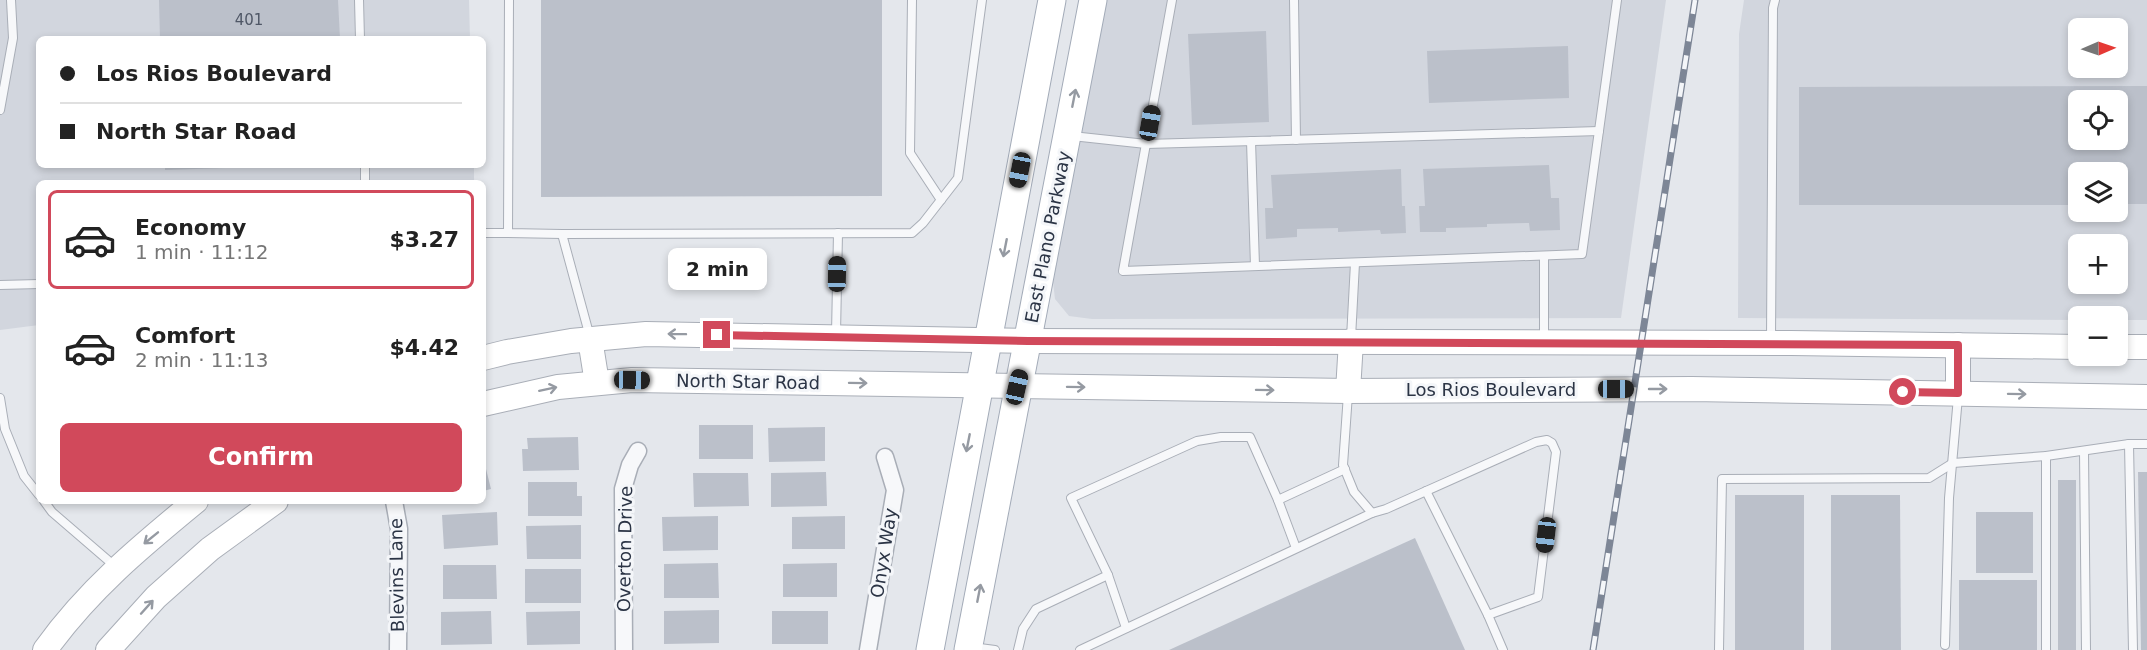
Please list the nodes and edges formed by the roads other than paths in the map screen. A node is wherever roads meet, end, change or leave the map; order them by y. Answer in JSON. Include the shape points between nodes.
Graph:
{"nodes":[{"id":1,"x":11,"y":0,"type":"edge"},
{"id":2,"x":359,"y":0,"type":"edge"},
{"id":3,"x":509,"y":0,"type":"edge"},
{"id":4,"x":912,"y":0,"type":"edge"},
{"id":5,"x":982,"y":0,"type":"edge"},
{"id":6,"x":1052,"y":0,"type":"edge"},
{"id":7,"x":1093,"y":0,"type":"edge"},
{"id":8,"x":1172,"y":0,"type":"edge"},
{"id":9,"x":1294,"y":0,"type":"edge"},
{"id":10,"x":1617,"y":0,"type":"edge"},
{"id":11,"x":1776,"y":0,"type":"edge"},
{"id":12,"x":360,"y":36,"type":"edge"},
{"id":13,"x":0,"y":110,"type":"edge"},
{"id":14,"x":1599,"y":131,"type":"junction"},
{"id":15,"x":1067,"y":136,"type":"junction"},
{"id":16,"x":1296,"y":140,"type":"junction"},
{"id":17,"x":1251,"y":141,"type":"junction"},
{"id":18,"x":1146,"y":144,"type":"junction"},
{"id":19,"x":941,"y":200,"type":"junction"},
{"id":20,"x":508,"y":232,"type":"junction"},
{"id":21,"x":486,"y":233,"type":"edge"},
{"id":22,"x":838,"y":233,"type":"junction"},
{"id":23,"x":562,"y":234,"type":"junction"},
{"id":24,"x":1544,"y":256,"type":"junction"},
{"id":25,"x":1355,"y":263,"type":"junction"},
{"id":26,"x":1255,"y":266,"type":"junction"},
{"id":27,"x":36,"y":284,"type":"edge"},
{"id":28,"x":0,"y":285,"type":"edge"},
{"id":29,"x":836,"y":337,"type":"junction"},
{"id":30,"x":590,"y":339,"type":"junction"},
{"id":31,"x":987,"y":339,"type":"junction"},
{"id":32,"x":1028,"y":341,"type":"junction"},
{"id":33,"x":1351,"y":341,"type":"junction"},
{"id":34,"x":1544,"y":343,"type":"junction"},
{"id":35,"x":1771,"y":343,"type":"junction"},
{"id":36,"x":1958,"y":345,"type":"junction"},
{"id":37,"x":2068,"y":347,"type":"edge"},
{"id":38,"x":2128,"y":347,"type":"edge"},
{"id":39,"x":2147,"y":347,"type":"edge"},
{"id":40,"x":486,"y":357,"type":"edge"},
{"id":41,"x":597,"y":383,"type":"junction"},
{"id":42,"x":979,"y":385,"type":"junction"},
{"id":43,"x":1017,"y":387,"type":"junction"},
{"id":44,"x":1348,"y":391,"type":"junction"},
{"id":45,"x":1958,"y":393,"type":"junction"},
{"id":46,"x":2147,"y":397,"type":"edge"},
{"id":47,"x":0,"y":398,"type":"edge"},
{"id":48,"x":486,"y":403,"type":"edge"},
{"id":49,"x":2130,"y":444,"type":"junction"},
{"id":50,"x":2147,"y":444,"type":"edge"},
{"id":51,"x":638,"y":451,"type":"dead end"},
{"id":52,"x":2084,"y":451,"type":"junction"},
{"id":53,"x":2046,"y":456,"type":"junction"},
{"id":54,"x":885,"y":458,"type":"dead end"},
{"id":55,"x":1953,"y":463,"type":"junction"},
{"id":56,"x":1345,"y":469,"type":"junction"},
{"id":57,"x":36,"y":491,"type":"edge"},
{"id":58,"x":1426,"y":491,"type":"junction"},
{"id":59,"x":1278,"y":500,"type":"junction"},
{"id":60,"x":46,"y":504,"type":"edge"},
{"id":61,"x":192,"y":504,"type":"edge"},
{"id":62,"x":272,"y":504,"type":"edge"},
{"id":63,"x":395,"y":504,"type":"edge"},
{"id":64,"x":1372,"y":513,"type":"junction"},
{"id":65,"x":1296,"y":548,"type":"junction"},
{"id":66,"x":118,"y":568,"type":"junction"},
{"id":67,"x":1108,"y":575,"type":"junction"},
{"id":68,"x":1488,"y":615,"type":"junction"},
{"id":69,"x":1126,"y":628,"type":"junction"},
{"id":70,"x":931,"y":644,"type":"edge"},
{"id":71,"x":1945,"y":645,"type":"dead end"},
{"id":72,"x":968,"y":648,"type":"edge"},
{"id":73,"x":45,"y":650,"type":"edge"},
{"id":74,"x":108,"y":650,"type":"edge"},
{"id":75,"x":398,"y":650,"type":"edge"},
{"id":76,"x":624,"y":650,"type":"edge"},
{"id":77,"x":868,"y":650,"type":"edge"},
{"id":78,"x":995,"y":650,"type":"edge"},
{"id":79,"x":1018,"y":650,"type":"edge"},
{"id":80,"x":1080,"y":650,"type":"edge"},
{"id":81,"x":1503,"y":650,"type":"edge"},
{"id":82,"x":1719,"y":650,"type":"edge"},
{"id":83,"x":2046,"y":650,"type":"edge"},
{"id":84,"x":2086,"y":650,"type":"edge"},
{"id":85,"x":2133,"y":650,"type":"edge"}],
"edges":[{"from":1,"to":13,"type":"lane","via":[[13,38]]},
{"from":2,"to":12,"type":"lane"},
{"from":3,"to":20,"type":"lane"},
{"from":4,"to":19,"type":"lane","via":[[910,153]]},
{"from":5,"to":19,"type":"lane","via":[[958,178]]},
{"from":6,"to":31,"type":"main road","one_way":true},
{"from":15,"to":7,"type":"main road","name":"East Plano Parkway","one_way":true},
{"from":8,"to":18,"type":"lane"},
{"from":9,"to":16,"type":"lane"},
{"from":10,"to":14,"type":"lane"},
{"from":11,"to":35,"type":"lane"},
{"from":14,"to":16,"type":"lane"},
{"from":14,"to":24,"type":"lane","via":[[1581,254]]},
{"from":15,"to":18,"type":"lane"},
{"from":15,"to":32,"type":"main road","name":"East Plano Parkway"},
{"from":16,"to":17,"type":"lane"},
{"from":17,"to":18,"type":"lane"},
{"from":17,"to":26,"type":"lane"},
{"from":18,"to":26,"type":"lane","via":[[1123,272]]},
{"from":19,"to":22,"type":"lane","via":[[912,233]]},
{"from":20,"to":21,"type":"lane"},
{"from":20,"to":23,"type":"lane"},
{"from":22,"to":23,"type":"lane"},
{"from":22,"to":29,"type":"lane"},
{"from":23,"to":30,"type":"lane"},
{"from":24,"to":25,"type":"lane"},
{"from":24,"to":34,"type":"lane"},
{"from":25,"to":26,"type":"lane"},
{"from":25,"to":33,"type":"lane"},
{"from":27,"to":28,"type":"lane"},
{"from":29,"to":30,"type":"main road","one_way":true,"via":[[646,334]]},
{"from":29,"to":31,"type":"main road"},
{"from":30,"to":40,"type":"main road"},
{"from":30,"to":41,"type":"main road"},
{"from":31,"to":32,"type":"main road"},
{"from":31,"to":42,"type":"main road"},
{"from":32,"to":33,"type":"main road"},
{"from":32,"to":43,"type":"main road","name":"East Plano Parkway"},
{"from":33,"to":34,"type":"main road"},
{"from":33,"to":44,"type":"main road"},
{"from":34,"to":35,"type":"main road"},
{"from":35,"to":36,"type":"main road"},
{"from":36,"to":37,"type":"main road"},
{"from":36,"to":45,"type":"main road"},
{"from":38,"to":39,"type":"main road"},
{"from":41,"to":42,"type":"main road","name":"North Star Road","one_way":true,"via":[[632,380]]},
{"from":48,"to":41,"type":"main road","name":"North Star Road","one_way":true,"via":[[558,387]]},
{"from":42,"to":43,"type":"main road","name":"Los Rios Boulevard"},
{"from":42,"to":70,"type":"main road","one_way":true},
{"from":43,"to":44,"type":"main road","name":"Los Rios Boulevard","one_way":true},
{"from":72,"to":43,"type":"main road","name":"East Plano Parkway","one_way":true},
{"from":44,"to":45,"type":"main road","name":"Los Rios Boulevard","one_way":true,"via":[[1692,389]]},
{"from":44,"to":56,"type":"lane"},
{"from":45,"to":46,"type":"main road","name":"Los Rios Boulevard","one_way":true},
{"from":45,"to":55,"type":"lane"},
{"from":47,"to":57,"type":"lane","via":[[5,429],[24,476]]},
{"from":49,"to":50,"type":"lane"},
{"from":49,"to":52,"type":"lane"},
{"from":49,"to":85,"type":"lane"},
{"from":51,"to":76,"type":"street","name":"Overton Drive","via":[[623,489]]},
{"from":52,"to":53,"type":"lane"},
{"from":52,"to":84,"type":"lane"},
{"from":53,"to":55,"type":"lane"},
{"from":53,"to":83,"type":"lane"},
{"from":54,"to":77,"type":"street","name":"Onyx Way","via":[[895,490]]},
{"from":55,"to":71,"type":"lane"},
{"from":55,"to":82,"type":"lane","via":[[1929,478],[1722,479]]},
{"from":56,"to":59,"type":"lane"},
{"from":56,"to":64,"type":"lane","via":[[1354,492]]},
{"from":58,"to":64,"type":"lane"},
{"from":58,"to":68,"type":"lane"},
{"from":58,"to":68,"type":"lane","via":[[1536,442],[1552,443],[1556,452],[1538,597]]},
{"from":59,"to":65,"type":"lane"},
{"from":59,"to":67,"type":"lane","via":[[1250,437],[1197,441],[1071,498]]},
{"from":60,"to":66,"type":"lane"},
{"from":61,"to":66,"type":"main road","one_way":true},
{"from":74,"to":62,"type":"main road","one_way":true,"via":[[156,597],[210,549]]},
{"from":63,"to":75,"type":"street","name":"Blevins Lane","via":[[399,529]]},
{"from":64,"to":65,"type":"lane"},
{"from":65,"to":69,"type":"lane"},
{"from":66,"to":73,"type":"main road"},
{"from":67,"to":69,"type":"lane"},
{"from":67,"to":79,"type":"lane","via":[[1036,609],[1023,629]]},
{"from":68,"to":81,"type":"lane"},
{"from":69,"to":80,"type":"lane"},
{"from":70,"to":72,"type":"main road"},
{"from":72,"to":78,"type":"lane"}]}
